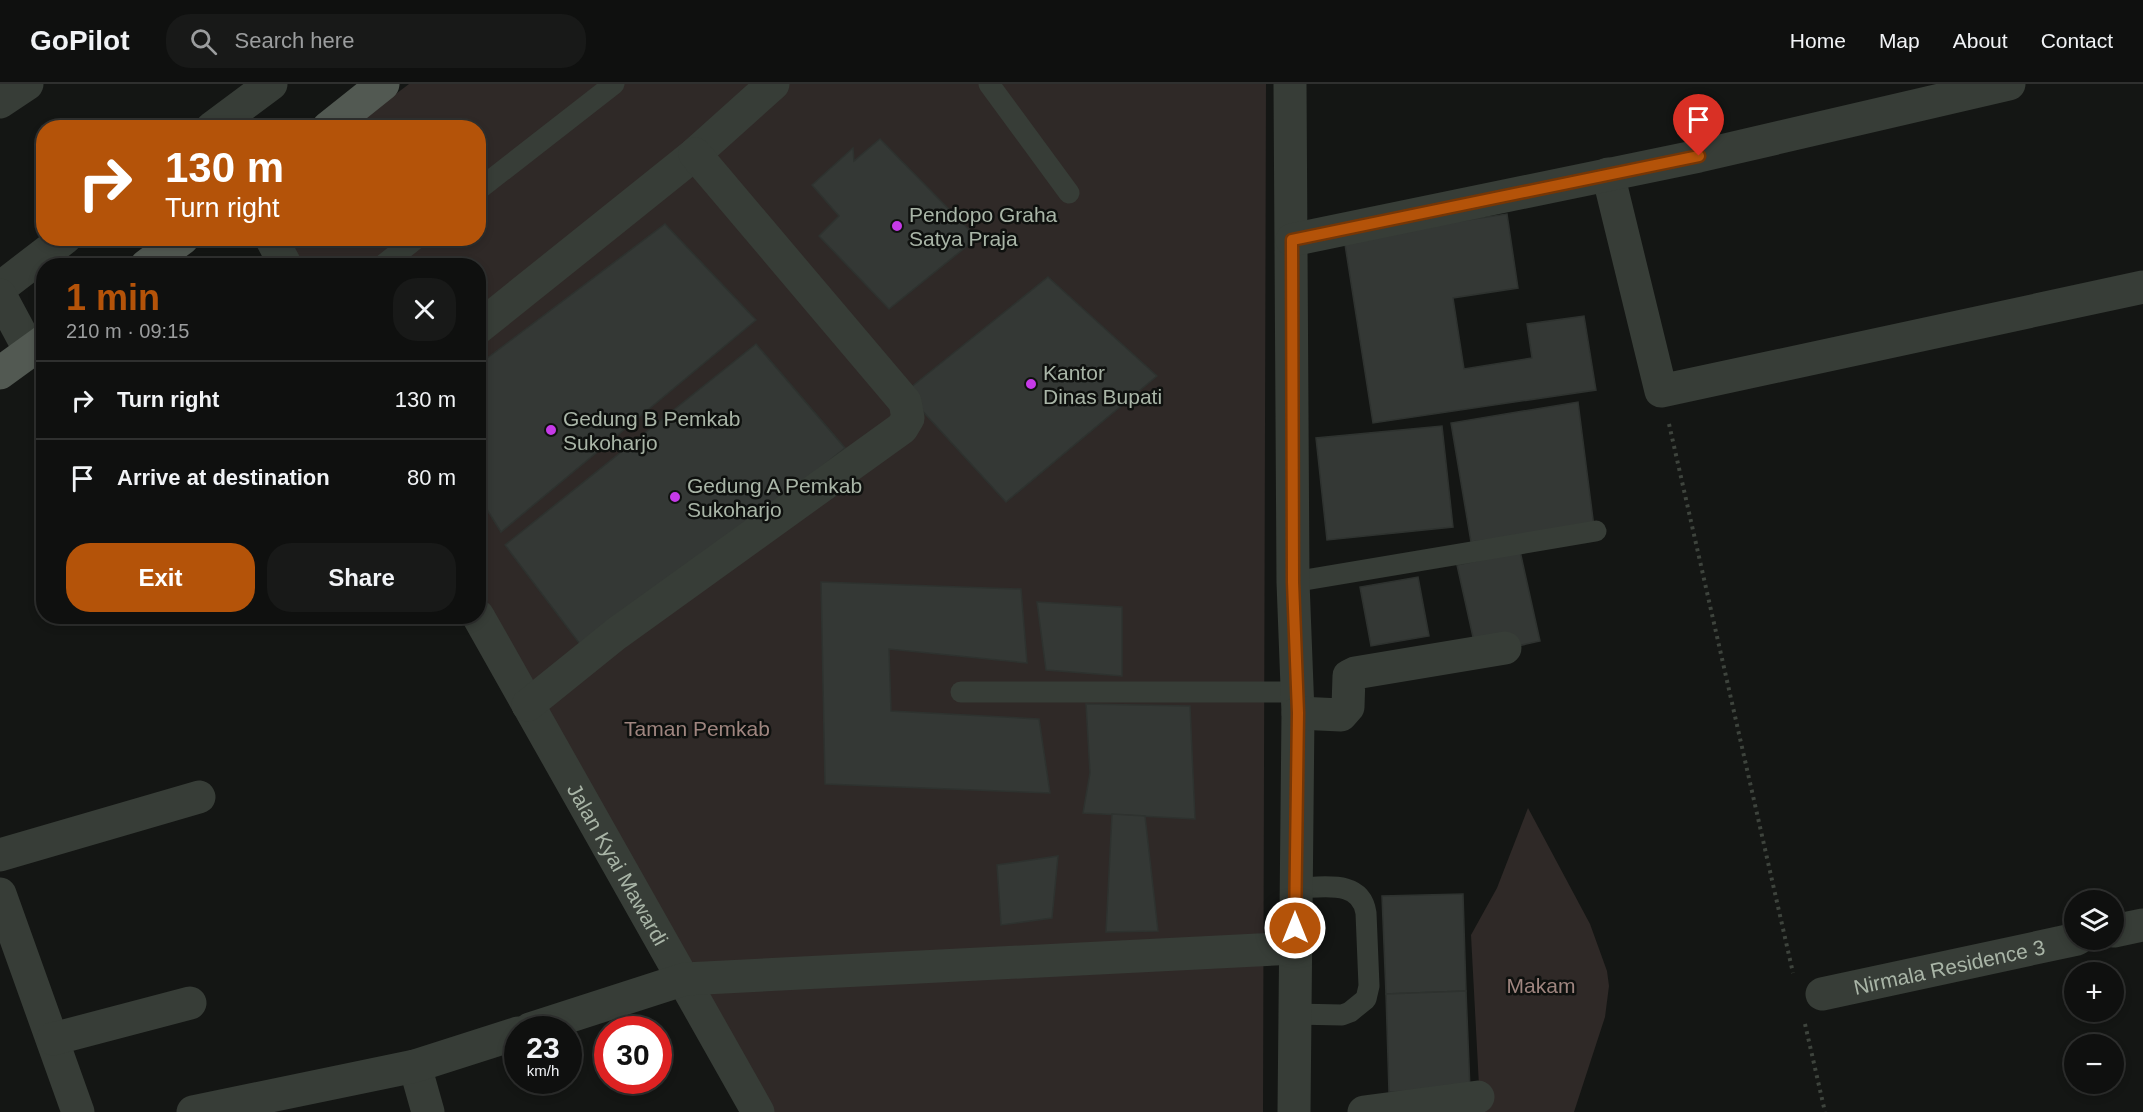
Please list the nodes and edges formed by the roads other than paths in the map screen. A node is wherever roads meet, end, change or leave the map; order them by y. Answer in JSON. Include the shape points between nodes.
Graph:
{"nodes":[{"id":1,"x":27,"y":84,"type":"edge"},
{"id":2,"x":271,"y":84,"type":"edge"},
{"id":3,"x":383,"y":84,"type":"edge"},
{"id":4,"x":614,"y":84,"type":"edge"},
{"id":5,"x":773,"y":84,"type":"edge"},
{"id":6,"x":989,"y":84,"type":"edge"},
{"id":7,"x":1290,"y":84,"type":"edge"},
{"id":8,"x":2009,"y":84,"type":"edge"},
{"id":9,"x":0,"y":102,"type":"edge"},
{"id":10,"x":223,"y":120,"type":"edge"},
{"id":11,"x":338,"y":120,"type":"edge"},
{"id":12,"x":695,"y":154,"type":"junction"},
{"id":13,"x":1608,"y":174,"type":"junction"},
{"id":14,"x":486,"y":184,"type":"edge"},
{"id":15,"x":1069,"y":193,"type":"dead end"},
{"id":16,"x":1292,"y":240,"type":"junction"},
{"id":17,"x":55,"y":246,"type":"edge"},
{"id":18,"x":172,"y":246,"type":"edge"},
{"id":19,"x":407,"y":246,"type":"edge"},
{"id":20,"x":39,"y":258,"type":"edge"},
{"id":21,"x":157,"y":258,"type":"edge"},
{"id":22,"x":391,"y":258,"type":"edge"},
{"id":23,"x":36,"y":260,"type":"edge"},
{"id":24,"x":2143,"y":287,"type":"edge"},
{"id":25,"x":0,"y":288,"type":"edge"},
{"id":26,"x":0,"y":295,"type":"edge"},
{"id":27,"x":486,"y":322,"type":"edge"},
{"id":28,"x":36,"y":345,"type":"edge"},
{"id":29,"x":36,"y":347,"type":"edge"},
{"id":30,"x":0,"y":373,"type":"edge"},
{"id":31,"x":1596,"y":531,"type":"dead end"},
{"id":32,"x":1293,"y":582,"type":"junction"},
{"id":33,"x":482,"y":624,"type":"edge"},
{"id":34,"x":1505,"y":648,"type":"dead end"},
{"id":35,"x":961,"y":692,"type":"dead end"},
{"id":36,"x":1297,"y":703,"type":"junction"},
{"id":37,"x":528,"y":705,"type":"junction"},
{"id":38,"x":199,"y":797,"type":"dead end"},
{"id":39,"x":0,"y":855,"type":"edge"},
{"id":40,"x":1295,"y":888,"type":"junction"},
{"id":41,"x":0,"y":894,"type":"edge"},
{"id":42,"x":2143,"y":925,"type":"edge"},
{"id":43,"x":2124,"y":929,"type":"edge"},
{"id":44,"x":2064,"y":942,"type":"edge"},
{"id":45,"x":1295,"y":948,"type":"junction"},
{"id":46,"x":685,"y":980,"type":"junction"},
{"id":47,"x":1807,"y":999,"type":"road end"},
{"id":48,"x":189,"y":1003,"type":"dead end"},
{"id":49,"x":1294,"y":1014,"type":"junction"},
{"id":50,"x":571,"y":1016,"type":"edge"},
{"id":51,"x":504,"y":1037,"type":"edge"},
{"id":52,"x":53,"y":1039,"type":"junction"},
{"id":53,"x":415,"y":1066,"type":"junction"},
{"id":54,"x":1478,"y":1097,"type":"dead end"},
{"id":55,"x":78,"y":1112,"type":"edge"},
{"id":56,"x":193,"y":1112,"type":"edge"},
{"id":57,"x":428,"y":1112,"type":"edge"},
{"id":58,"x":758,"y":1112,"type":"edge"},
{"id":59,"x":1294,"y":1112,"type":"edge"},
{"id":60,"x":1364,"y":1112,"type":"edge"}],
"edges":[{"from":1,"to":9,"type":"street"},
{"from":2,"to":10,"type":"street"},
{"from":3,"to":11,"type":"main road"},
{"from":4,"to":14,"type":"lane"},
{"from":5,"to":12,"type":"street"},
{"from":6,"to":15,"type":"lane"},
{"from":7,"to":16,"type":"street"},
{"from":8,"to":13,"type":"street"},
{"from":12,"to":27,"type":"street"},
{"from":12,"to":37,"type":"street","via":[[905,402],[908,418],[902,428],[616,634]]},
{"from":13,"to":16,"type":"street"},
{"from":13,"to":24,"type":"street","via":[[1661,391]]},
{"from":16,"to":32,"type":"street"},
{"from":17,"to":20,"type":"street"},
{"from":18,"to":21,"type":"main road"},
{"from":19,"to":22,"type":"lane"},
{"from":23,"to":25,"type":"street"},
{"from":26,"to":28,"type":"street"},
{"from":29,"to":30,"type":"main road"},
{"from":31,"to":32,"type":"lane"},
{"from":32,"to":36,"type":"street"},
{"from":33,"to":37,"type":"street","name":"Jalan Kyai Mawardi"},
{"from":34,"to":36,"type":"street","via":[[1355,673],[1349,676],[1348,707],[1341,715]]},
{"from":35,"to":36,"type":"lane"},
{"from":36,"to":40,"type":"street"},
{"from":37,"to":46,"type":"street","name":"Jalan Kyai Mawardi"},
{"from":38,"to":39,"type":"street"},
{"from":40,"to":45,"type":"street"},
{"from":40,"to":49,"type":"lane","via":[[1341,887],[1359,896],[1366,913],[1369,986],[1366,999],[1342,1015]]},
{"from":41,"to":52,"type":"street"},
{"from":42,"to":43,"type":"street"},
{"from":44,"to":47,"type":"street","name":"Nirmala Residence 3"},
{"from":45,"to":46,"type":"street"},
{"from":45,"to":49,"type":"street"},
{"from":46,"to":50,"type":"street"},
{"from":46,"to":58,"type":"street","name":"Jalan Kyai Mawardi"},
{"from":48,"to":52,"type":"street"},
{"from":49,"to":59,"type":"street"},
{"from":51,"to":53,"type":"street"},
{"from":52,"to":55,"type":"street"},
{"from":53,"to":56,"type":"street"},
{"from":53,"to":57,"type":"street"},
{"from":54,"to":60,"type":"street"}]}
